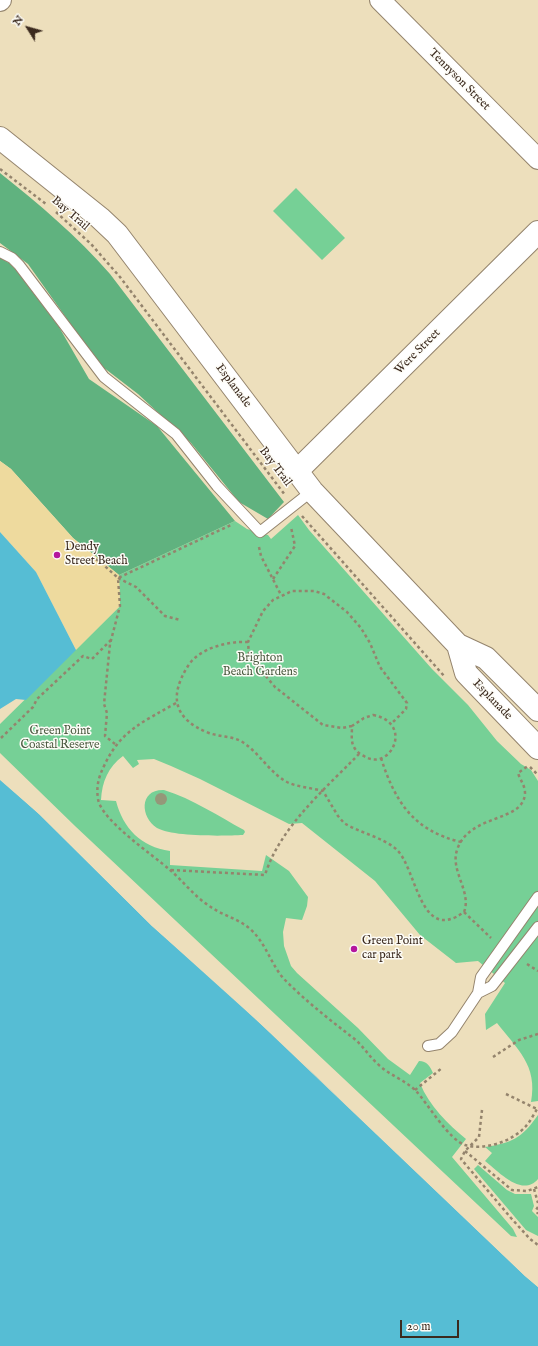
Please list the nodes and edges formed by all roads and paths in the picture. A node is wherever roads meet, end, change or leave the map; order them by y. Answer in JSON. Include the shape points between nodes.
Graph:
{"nodes":[{"id":1,"x":380,"y":0,"type":"edge"},
{"id":2,"x":0,"y":138,"type":"edge"},
{"id":3,"x":538,"y":159,"type":"edge"},
{"id":4,"x":0,"y":169,"type":"edge"},
{"id":5,"x":49,"y":206,"type":"dead end"},
{"id":6,"x":54,"y":210,"type":"dead end"},
{"id":7,"x":538,"y":232,"type":"edge"},
{"id":8,"x":0,"y":252,"type":"edge"},
{"id":9,"x":297,"y":471,"type":"junction"},
{"id":10,"x":312,"y":490,"type":"junction"},
{"id":11,"x":291,"y":508,"type":"junction"},
{"id":12,"x":246,"y":518,"type":"junction"},
{"id":13,"x":275,"y":521,"type":"junction"},
{"id":14,"x":90,"y":559,"type":"dead end"},
{"id":15,"x":118,"y":578,"type":"junction"},
{"id":16,"x":273,"y":579,"type":"junction"},
{"id":17,"x":281,"y":595,"type":"junction"},
{"id":18,"x":180,"y":620,"type":"dead end"},
{"id":19,"x":111,"y":640,"type":"junction"},
{"id":20,"x":248,"y":642,"type":"junction"},
{"id":21,"x":458,"y":645,"type":"junction"},
{"id":22,"x":449,"y":681,"type":"dead end"},
{"id":23,"x":176,"y":703,"type":"junction"},
{"id":24,"x":538,"y":710,"type":"edge"},
{"id":25,"x":392,"y":723,"type":"junction"},
{"id":26,"x":352,"y":726,"type":"junction"},
{"id":27,"x":1,"y":738,"type":"dead end"},
{"id":28,"x":115,"y":744,"type":"junction"},
{"id":29,"x":359,"y":754,"type":"junction"},
{"id":30,"x":381,"y":758,"type":"junction"},
{"id":31,"x":530,"y":758,"type":"edge"},
{"id":32,"x":538,"y":775,"type":"edge"},
{"id":33,"x":322,"y":791,"type":"junction"},
{"id":34,"x":461,"y":842,"type":"junction"},
{"id":35,"x":171,"y":870,"type":"junction"},
{"id":36,"x":538,"y":897,"type":"edge"},
{"id":37,"x":464,"y":912,"type":"junction"},
{"id":38,"x":538,"y":927,"type":"edge"},
{"id":39,"x":500,"y":948,"type":"junction"},
{"id":40,"x":478,"y":993,"type":"junction"},
{"id":41,"x":538,"y":1034,"type":"edge"},
{"id":42,"x":428,"y":1046,"type":"dead end"},
{"id":43,"x":493,"y":1057,"type":"dead end"},
{"id":44,"x":442,"y":1068,"type":"dead end"},
{"id":45,"x":415,"y":1090,"type":"junction"},
{"id":46,"x":506,"y":1094,"type":"dead end"},
{"id":47,"x":537,"y":1108,"type":"edge"},
{"id":48,"x":482,"y":1110,"type":"dead end"},
{"id":49,"x":471,"y":1146,"type":"junction"},
{"id":50,"x":465,"y":1151,"type":"junction"},
{"id":51,"x":538,"y":1187,"type":"edge"},
{"id":52,"x":534,"y":1189,"type":"junction"},
{"id":53,"x":538,"y":1203,"type":"edge"},
{"id":54,"x":538,"y":1207,"type":"edge"},
{"id":55,"x":538,"y":1214,"type":"edge"},
{"id":56,"x":538,"y":1245,"type":"edge"}],
"edges":[{"from":1,"to":3,"type":"street","name":"Tennyson Street"},
{"from":2,"to":9,"type":"main road","name":"Esplanade","via":[[117,234]]},
{"from":4,"to":5,"type":"path","name":"Bay Trail"},
{"from":6,"to":11,"type":"path","name":"Bay Trail","via":[[91,244],[120,277]]},
{"from":7,"to":9,"type":"main road","name":"Were Street"},
{"from":8,"to":12,"type":"lane","via":[[19,265],[104,377],[176,434]]},
{"from":9,"to":10,"type":"main road","name":"Esplanade"},
{"from":10,"to":11,"type":"lane"},
{"from":10,"to":21,"type":"main road","name":"Esplanade"},
{"from":11,"to":13,"type":"lane"},
{"from":11,"to":16,"type":"path","via":[[295,546]]},
{"from":11,"to":22,"type":"path","name":"Bay Trail"},
{"from":12,"to":13,"type":"lane","via":[[260,532]]},
{"from":12,"to":15,"type":"path"},
{"from":13,"to":16,"type":"path","via":[[275,528],[259,544],[261,556]]},
{"from":14,"to":15,"type":"path","via":[[98,560]]},
{"from":15,"to":18,"type":"path","via":[[136,587],[165,616]]},
{"from":15,"to":19,"type":"path","via":[[120,606]]},
{"from":16,"to":17,"type":"path"},
{"from":17,"to":20,"type":"path","via":[[263,611]]},
{"from":17,"to":25,"type":"path","via":[[292,591],[314,591],[324,594],[347,612],[361,628],[380,667],[407,703],[406,709]]},
{"from":19,"to":27,"type":"path","via":[[92,659],[83,656],[37,699]]},
{"from":19,"to":28,"type":"path","via":[[104,704],[107,713],[105,736]]},
{"from":20,"to":23,"type":"path","via":[[213,648],[192,659],[175,694]]},
{"from":20,"to":26,"type":"path","via":[[249,655],[264,676],[284,694],[323,725],[342,728]]},
{"from":21,"to":24,"type":"main road","name":"Esplanade","via":[[486,658]]},
{"from":21,"to":31,"type":"main road","name":"Esplanade","via":[[466,673]]},
{"from":23,"to":28,"type":"path","via":[[129,731]]},
{"from":23,"to":33,"type":"path","via":[[192,724],[210,733],[244,743],[288,783]]},
{"from":25,"to":26,"type":"path","via":[[383,717],[373,715]]},
{"from":25,"to":30,"type":"path","via":[[396,732],[396,743],[390,753]]},
{"from":26,"to":29,"type":"path","via":[[353,745]]},
{"from":28,"to":35,"type":"path","via":[[96,782],[100,807],[111,820]]},
{"from":29,"to":30,"type":"path","via":[[366,758]]},
{"from":29,"to":33,"type":"path"},
{"from":30,"to":34,"type":"path","via":[[396,796],[418,822],[429,831]]},
{"from":31,"to":32,"type":"path"},
{"from":31,"to":34,"type":"path","via":[[518,773],[525,791],[519,808],[472,828]]},
{"from":33,"to":35,"type":"path","via":[[289,831],[270,859],[265,875]]},
{"from":33,"to":37,"type":"path","via":[[344,823],[397,850],[418,896],[436,918],[449,920]]},
{"from":34,"to":37,"type":"path","via":[[457,850],[456,866],[466,900]]},
{"from":35,"to":45,"type":"path","via":[[203,902],[248,927],[263,944],[271,961],[287,982],[352,1037],[381,1068]]},
{"from":36,"to":39,"type":"lane"},
{"from":37,"to":39,"type":"path"},
{"from":38,"to":40,"type":"lane","via":[[492,986]]},
{"from":39,"to":40,"type":"lane","via":[[481,977]]},
{"from":40,"to":42,"type":"lane","via":[[450,1036],[437,1046]]},
{"from":41,"to":43,"type":"path","via":[[519,1040]]},
{"from":44,"to":45,"type":"path"},
{"from":45,"to":49,"type":"path","via":[[450,1133],[464,1145]]},
{"from":46,"to":47,"type":"path"},
{"from":47,"to":49,"type":"path","via":[[528,1125],[508,1140]]},
{"from":48,"to":49,"type":"path","via":[[479,1137]]},
{"from":49,"to":50,"type":"path"},
{"from":50,"to":52,"type":"path","via":[[512,1190]]},
{"from":50,"to":56,"type":"path","via":[[461,1159],[511,1218]]},
{"from":51,"to":52,"type":"path"},
{"from":52,"to":53,"type":"path"},
{"from":54,"to":55,"type":"path"}]}
